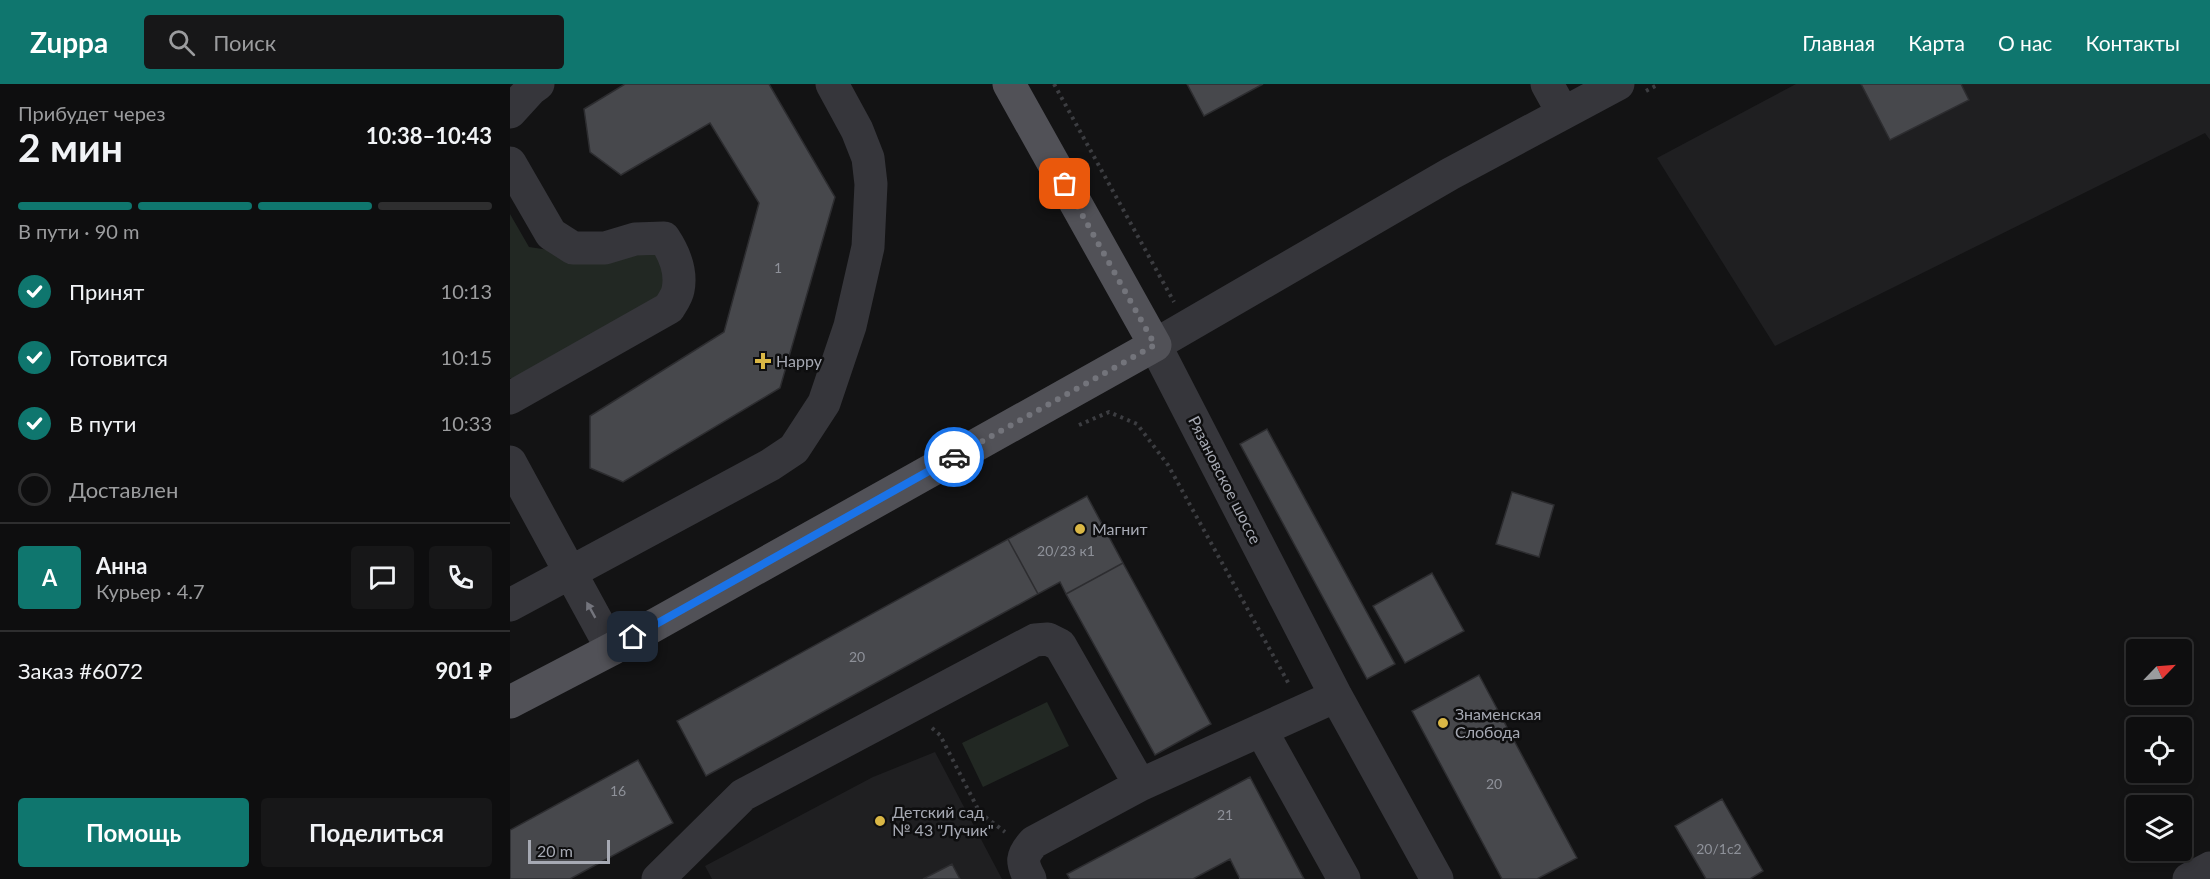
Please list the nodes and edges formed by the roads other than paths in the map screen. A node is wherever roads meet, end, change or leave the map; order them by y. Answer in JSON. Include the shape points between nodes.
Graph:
{"nodes":[{"id":1,"x":538,"y":84,"type":"edge"},
{"id":2,"x":832,"y":84,"type":"edge"},
{"id":3,"x":1009,"y":84,"type":"edge"},
{"id":4,"x":1547,"y":84,"type":"edge"},
{"id":5,"x":1628,"y":90,"type":"edge"},
{"id":6,"x":510,"y":112,"type":"edge"},
{"id":7,"x":1563,"y":113,"type":"junction"},
{"id":8,"x":510,"y":163,"type":"edge"},
{"id":9,"x":1155,"y":345,"type":"junction"},
{"id":10,"x":510,"y":398,"type":"edge"},
{"id":11,"x":510,"y":462,"type":"edge"},
{"id":12,"x":570,"y":572,"type":"junction"},
{"id":13,"x":510,"y":606,"type":"edge"},
{"id":14,"x":612,"y":648,"type":"junction"},
{"id":15,"x":1336,"y":696,"type":"junction"},
{"id":16,"x":510,"y":702,"type":"edge"},
{"id":17,"x":1261,"y":730,"type":"junction"},
{"id":18,"x":1140,"y":785,"type":"junction"},
{"id":19,"x":1029,"y":864,"type":"edge"},
{"id":20,"x":2210,"y":868,"type":"edge"},
{"id":21,"x":661,"y":878,"type":"edge"},
{"id":22,"x":1344,"y":879,"type":"edge"},
{"id":23,"x":1437,"y":879,"type":"edge"},
{"id":24,"x":2189,"y":879,"type":"edge"}],
"edges":[{"from":1,"to":6,"type":"street"},
{"from":2,"to":12,"type":"street","via":[[857,130],[868,158],[872,184],[868,247],[850,326],[824,403],[794,449],[770,465]]},
{"from":3,"to":9,"type":"main road","name":"Рязановское шоссе"},
{"from":4,"to":7,"type":"street"},
{"from":5,"to":7,"type":"street"},
{"from":7,"to":9,"type":"street"},
{"from":8,"to":10,"type":"street","via":[[551,234],[573,248],[605,248],[635,239],[664,238],[678,267],[678,292],[669,308]]},
{"from":9,"to":14,"type":"main road"},
{"from":9,"to":15,"type":"street","name":"Рязановское шоссе"},
{"from":11,"to":12,"type":"street"},
{"from":12,"to":13,"type":"street"},
{"from":14,"to":12,"type":"street","one_way":true},
{"from":14,"to":16,"type":"main road"},
{"from":15,"to":17,"type":"street"},
{"from":15,"to":23,"type":"street","name":"Рязановское шоссе"},
{"from":17,"to":18,"type":"street"},
{"from":17,"to":22,"type":"street"},
{"from":18,"to":19,"type":"street","via":[[1034,842]]},
{"from":18,"to":21,"type":"street","via":[[1060,645],[1048,639],[1035,640],[743,795]]},
{"from":20,"to":24,"type":"street"}]}
